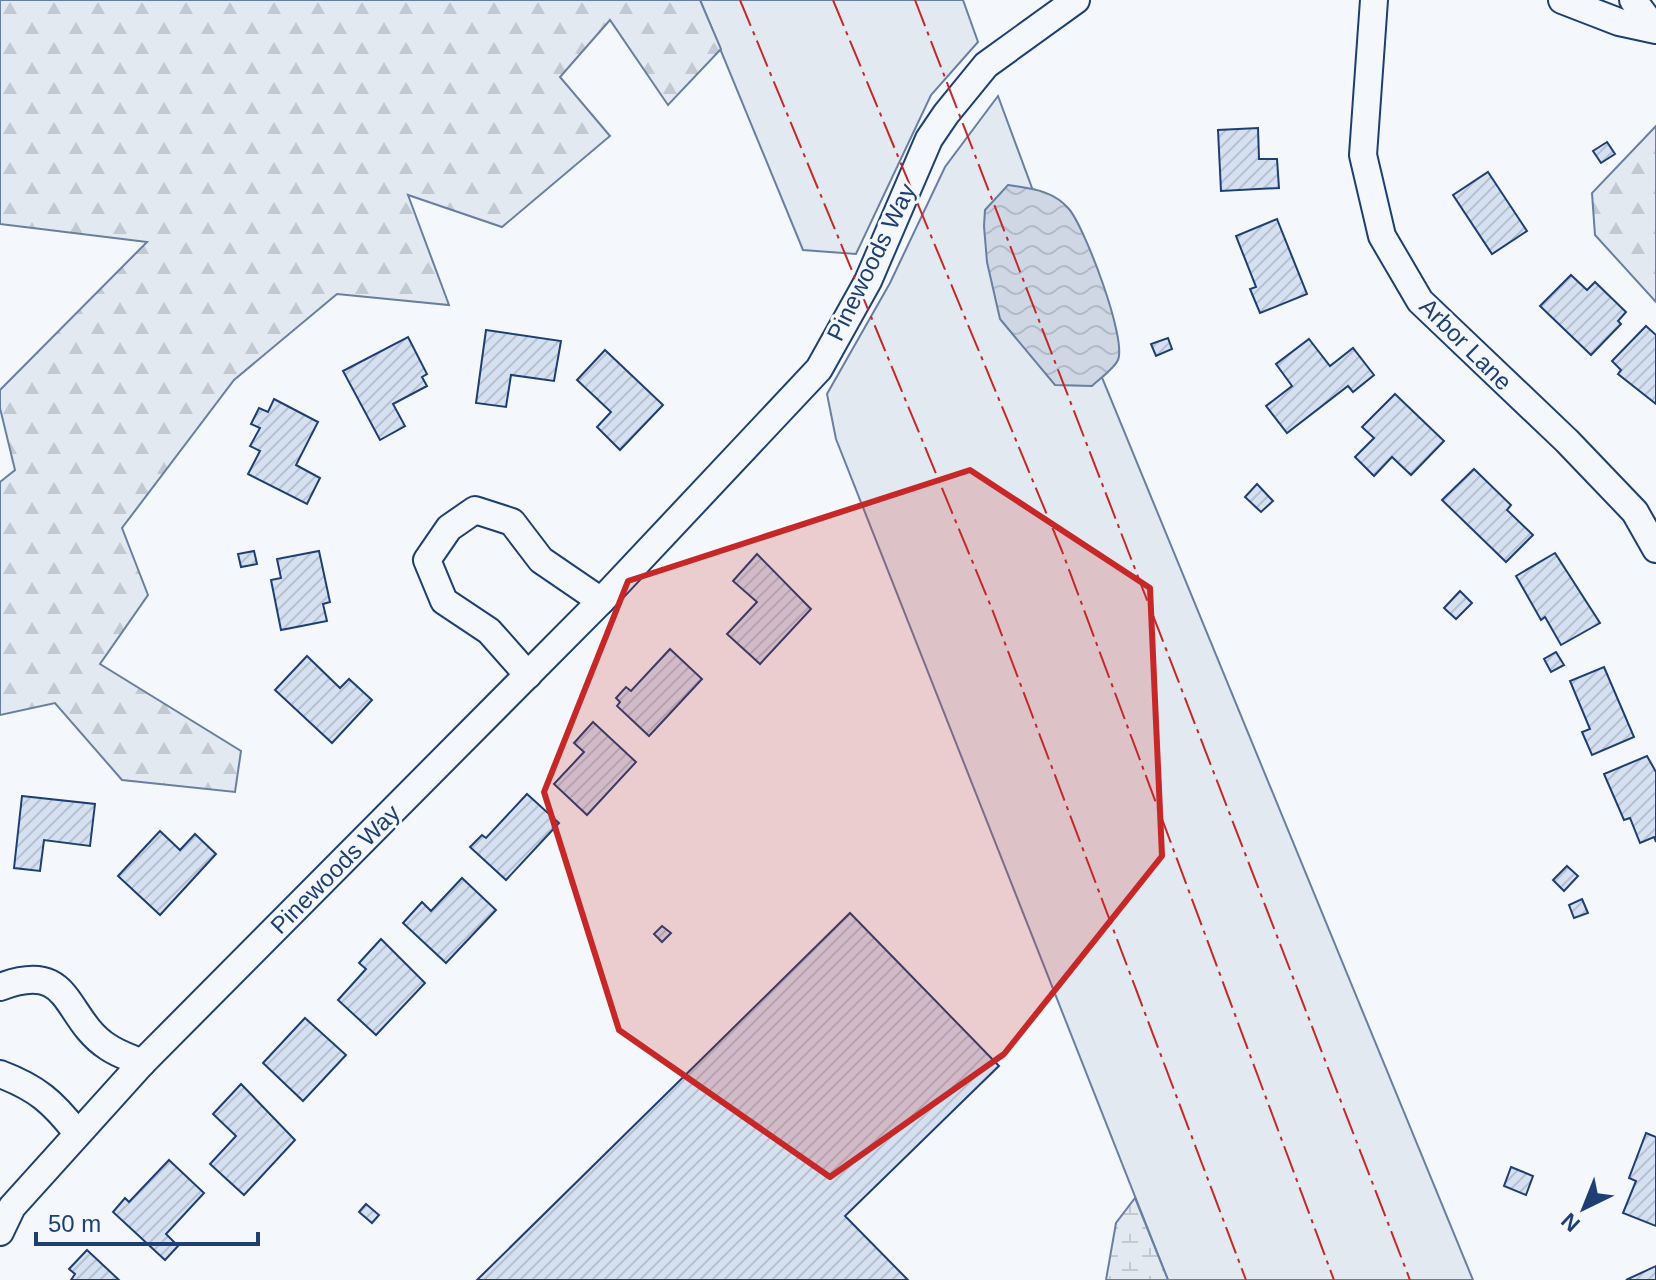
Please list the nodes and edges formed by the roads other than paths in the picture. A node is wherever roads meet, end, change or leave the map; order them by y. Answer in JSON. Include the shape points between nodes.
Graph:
{"nodes":[{"id":1,"x":1076,"y":0,"type":"edge"},
{"id":2,"x":1374,"y":0,"type":"edge"},
{"id":3,"x":1562,"y":0,"type":"edge"},
{"id":4,"x":1633,"y":0,"type":"edge"},
{"id":5,"x":1656,"y":29,"type":"edge"},
{"id":6,"x":1656,"y":549,"type":"edge"},
{"id":7,"x":601,"y":601,"type":"junction"},
{"id":8,"x":528,"y":675,"type":"junction"},
{"id":9,"x":0,"y":987,"type":"edge"},
{"id":10,"x":142,"y":1063,"type":"junction"},
{"id":11,"x":0,"y":1074,"type":"edge"},
{"id":12,"x":77,"y":1133,"type":"junction"},
{"id":13,"x":0,"y":1232,"type":"edge"}],
"edges":[{"from":1,"to":7,"type":"street","name":"Pinewoods Way","via":[[986,65],[946,114],[929,139],[868,281],[819,369]]},
{"from":2,"to":6,"type":"street","name":"Arbor Lane","via":[[1363,155],[1382,236],[1420,301],[1635,512]]},
{"from":3,"to":5,"type":"street","via":[[1619,22]]},
{"from":4,"to":5,"type":"street"},
{"from":7,"to":8,"type":"street","name":"Pinewoods Way"},
{"from":7,"to":8,"type":"street","via":[[541,560],[512,522],[475,510],[449,528],[427,560],[444,601],[489,631]]},
{"from":8,"to":10,"type":"street","name":"Pinewoods Way"},
{"from":9,"to":10,"type":"street","via":[[24,978],[50,983],[106,1047]]},
{"from":10,"to":12,"type":"street","name":"Pinewoods Way"},
{"from":11,"to":12,"type":"street","via":[[54,1102]]},
{"from":12,"to":13,"type":"street","name":"Pinewoods Way","via":[[12,1207]]}]}
